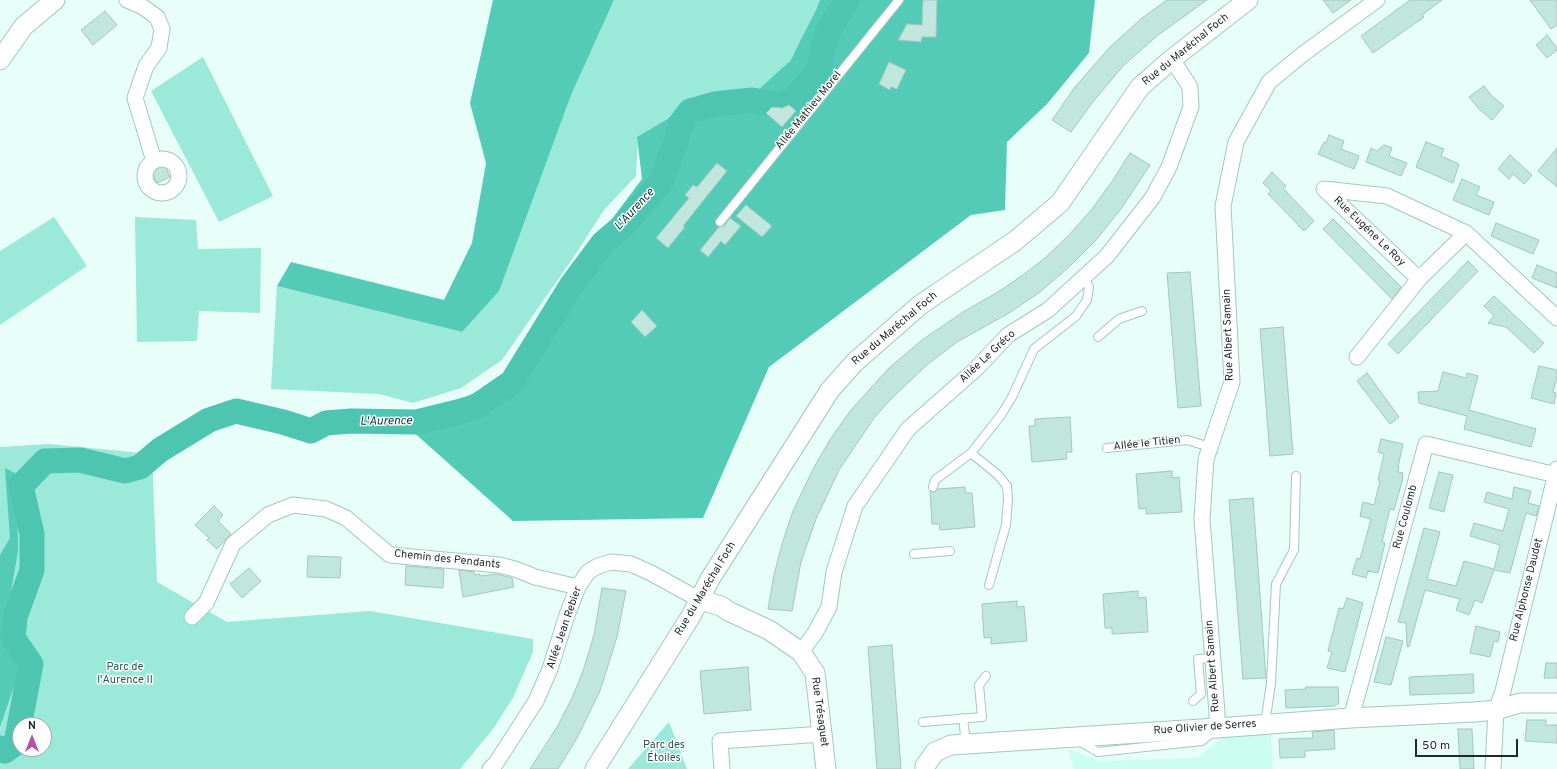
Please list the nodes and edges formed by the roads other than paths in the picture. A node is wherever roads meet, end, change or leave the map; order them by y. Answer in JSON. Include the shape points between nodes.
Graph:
{"nodes":[{"id":1,"x":56,"y":0,"type":"edge"},
{"id":2,"x":128,"y":0,"type":"edge"},
{"id":3,"x":899,"y":0,"type":"edge"},
{"id":4,"x":1248,"y":0,"type":"edge"},
{"id":5,"x":1377,"y":0,"type":"edge"},
{"id":6,"x":1172,"y":59,"type":"junction"},
{"id":7,"x":0,"y":60,"type":"edge"},
{"id":8,"x":154,"y":161,"type":"dead end"},
{"id":9,"x":720,"y":222,"type":"dead end"},
{"id":10,"x":1466,"y":233,"type":"junction"},
{"id":11,"x":1084,"y":277,"type":"junction"},
{"id":12,"x":1419,"y":279,"type":"junction"},
{"id":13,"x":1142,"y":311,"type":"dead end"},
{"id":14,"x":1557,"y":318,"type":"edge"},
{"id":15,"x":1098,"y":337,"type":"dead end"},
{"id":16,"x":1357,"y":357,"type":"dead end"},
{"id":17,"x":1210,"y":447,"type":"junction"},
{"id":18,"x":1107,"y":448,"type":"dead end"},
{"id":19,"x":970,"y":453,"type":"junction"},
{"id":20,"x":1556,"y":472,"type":"edge"},
{"id":21,"x":1296,"y":476,"type":"dead end"},
{"id":22,"x":933,"y":487,"type":"dead end"},
{"id":23,"x":950,"y":551,"type":"dead end"},
{"id":24,"x":914,"y":554,"type":"dead end"},
{"id":25,"x":989,"y":585,"type":"dead end"},
{"id":26,"x":578,"y":587,"type":"junction"},
{"id":27,"x":700,"y":600,"type":"junction"},
{"id":28,"x":192,"y":617,"type":"dead end"},
{"id":29,"x":802,"y":652,"type":"junction"},
{"id":30,"x":1213,"y":658,"type":"junction"},
{"id":31,"x":986,"y":676,"type":"dead end"},
{"id":32,"x":1193,"y":701,"type":"dead end"},
{"id":33,"x":1557,"y":703,"type":"edge"},
{"id":34,"x":1496,"y":710,"type":"junction"},
{"id":35,"x":963,"y":718,"type":"junction"},
{"id":36,"x":1351,"y":718,"type":"junction"},
{"id":37,"x":924,"y":722,"type":"dead end"},
{"id":38,"x":1264,"y":724,"type":"junction"},
{"id":39,"x":1217,"y":728,"type":"junction"},
{"id":40,"x":823,"y":734,"type":"junction"},
{"id":41,"x":966,"y":744,"type":"junction"},
{"id":42,"x":490,"y":769,"type":"edge"},
{"id":43,"x":595,"y":769,"type":"edge"},
{"id":44,"x":722,"y":769,"type":"edge"},
{"id":45,"x":826,"y":769,"type":"edge"},
{"id":46,"x":925,"y":769,"type":"edge"},
{"id":47,"x":1493,"y":769,"type":"edge"}],
"edges":[{"from":1,"to":7,"type":"street","via":[[24,26]]},
{"from":2,"to":8,"type":"street","via":[[157,17],[162,29],[159,48],[146,66],[135,98]]},
{"from":3,"to":9,"type":"lane","name":"Allée Mathieu Morel"},
{"from":4,"to":6,"type":"street","name":"Rue du Maréchal Foch"},
{"from":5,"to":17,"type":"street","name":"Rue Albert Samain","via":[[1269,82],[1236,142],[1223,206],[1232,382]]},
{"from":6,"to":11,"type":"street","name":"Allée Le Gréco","via":[[1190,87],[1192,107],[1169,167],[1153,197],[1132,225],[1107,256]]},
{"from":6,"to":27,"type":"street","name":"Rue du Maréchal Foch","via":[[1140,87],[1060,203],[1015,241],[920,305],[855,362],[835,384],[710,579]]},
{"from":10,"to":12,"type":"street"},
{"from":10,"to":12,"type":"street","name":"Rue Eugéne Le Roy","via":[[1386,196],[1324,189]]},
{"from":10,"to":14,"type":"street","name":"Rue Eugéne Le Roy"},
{"from":11,"to":19,"type":"lane","via":[[1089,287],[1087,300],[1076,316],[1034,349],[1001,415]]},
{"from":11,"to":29,"type":"street","name":"Allée Le Gréco","via":[[1048,310],[1008,335],[976,369],[908,429],[855,506],[834,572],[829,607]]},
{"from":12,"to":16,"type":"street"},
{"from":13,"to":15,"type":"lane","via":[[1119,319]]},
{"from":17,"to":18,"type":"lane","name":"Allée le Titien","via":[[1187,440]]},
{"from":17,"to":30,"type":"street","name":"Rue Albert Samain","via":[[1206,459],[1202,519]]},
{"from":19,"to":22,"type":"lane","via":[[935,480]]},
{"from":19,"to":25,"type":"lane","via":[[1007,486],[1006,525]]},
{"from":20,"to":34,"type":"street","name":"Rue Alphonse Daudet","via":[[1503,691]]},
{"from":20,"to":36,"type":"street","name":"Rue Coulomb","via":[[1426,444]]},
{"from":21,"to":38,"type":"lane","via":[[1294,550],[1276,584],[1271,683]]},
{"from":23,"to":24,"type":"lane"},
{"from":26,"to":27,"type":"street","name":"Allée Jean Rebier","via":[[588,572],[598,566],[621,562],[651,573]]},
{"from":26,"to":28,"type":"street","name":"Chemin des Pendants","via":[[499,565],[390,555],[346,518],[326,509],[293,505],[268,515],[232,544],[206,603]]},
{"from":26,"to":42,"type":"street","name":"Allée Jean Rebier","via":[[550,670],[536,701]]},
{"from":27,"to":29,"type":"street","name":"Rue Trésaguet","via":[[721,606],[728,612],[769,630]]},
{"from":27,"to":43,"type":"street","name":"Rue du Maréchal Foch"},
{"from":29,"to":40,"type":"street","name":"Rue Trésaguet","via":[[814,673]]},
{"from":30,"to":32,"type":"lane","via":[[1198,659],[1201,694]]},
{"from":30,"to":39,"type":"street","name":"Rue Albert Samain"},
{"from":31,"to":35,"type":"lane","via":[[979,684],[982,717]]},
{"from":33,"to":34,"type":"street","name":"Rue Olivier de Serres","via":[[1520,704]]},
{"from":34,"to":36,"type":"street","name":"Rue Olivier de Serres"},
{"from":34,"to":47,"type":"street","name":"Rue Alphonse Daudet"},
{"from":35,"to":37,"type":"lane"},
{"from":35,"to":41,"type":"lane"},
{"from":36,"to":38,"type":"street","name":"Rue Olivier de Serres"},
{"from":38,"to":39,"type":"street","name":"Rue Olivier de Serres"},
{"from":39,"to":41,"type":"street","name":"Rue Olivier de Serres"},
{"from":40,"to":44,"type":"street","via":[[720,741]]},
{"from":40,"to":45,"type":"street","name":"Rue Trésaguet"},
{"from":41,"to":46,"type":"street","name":"Rue Olivier de Serres","via":[[951,745],[935,752]]}]}
